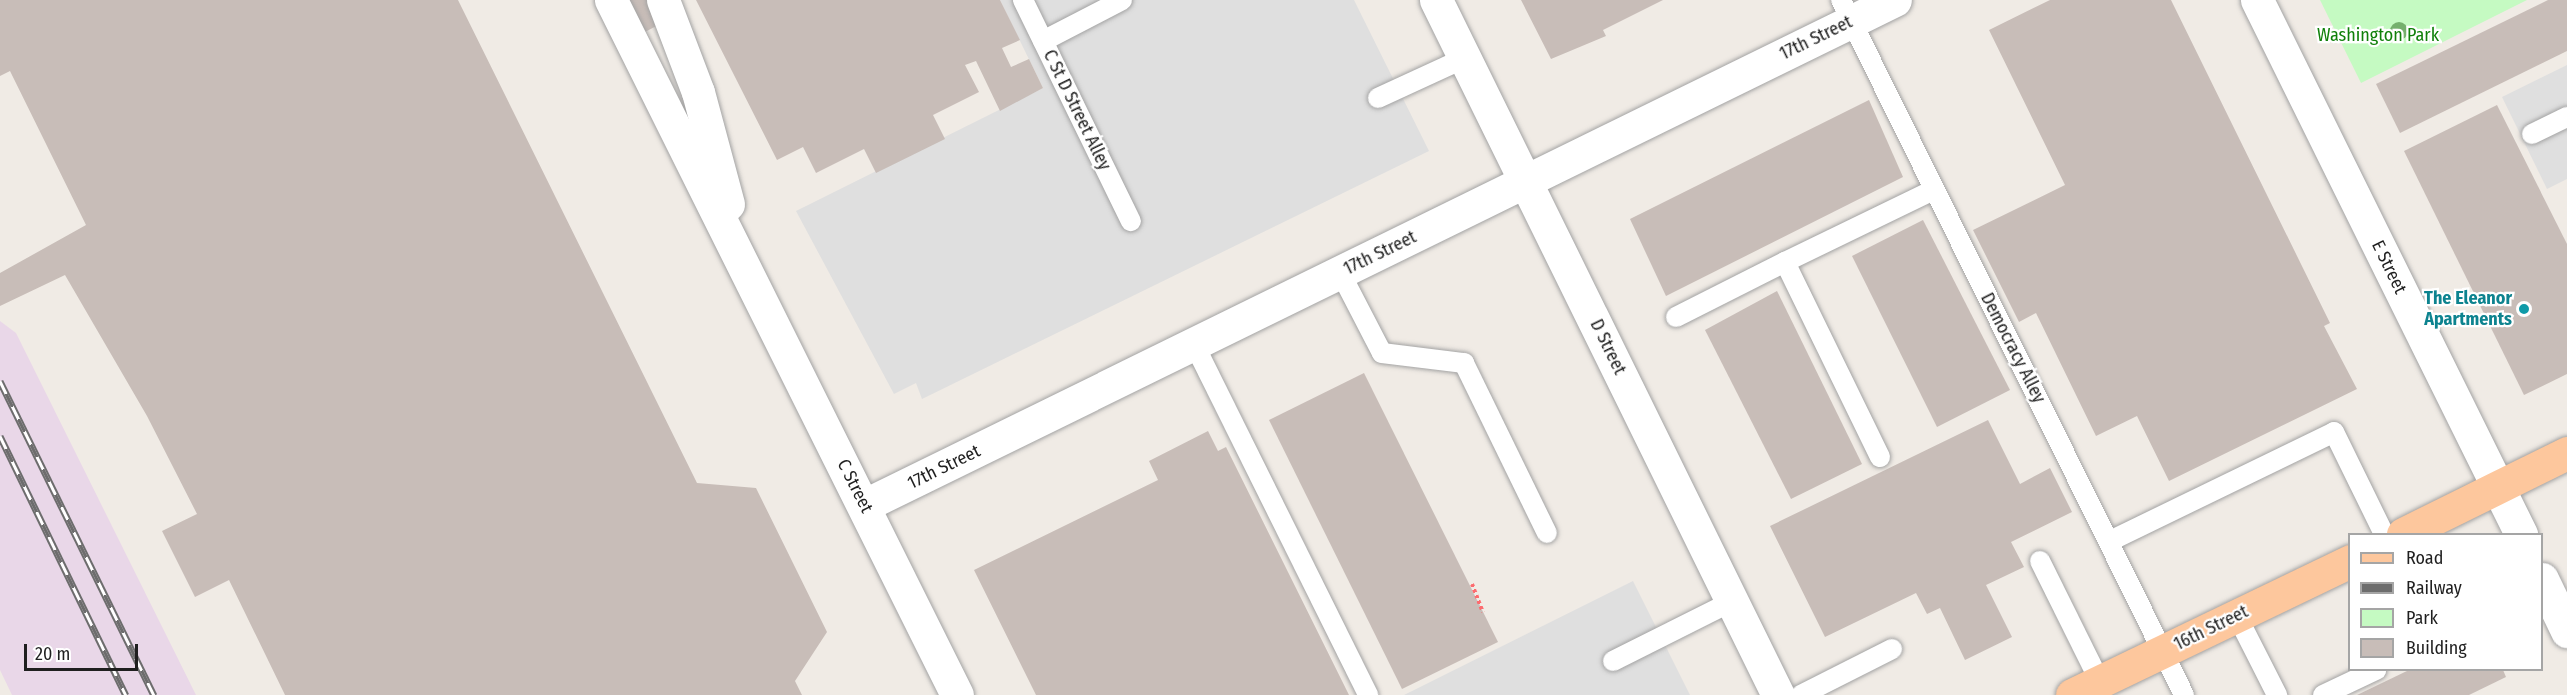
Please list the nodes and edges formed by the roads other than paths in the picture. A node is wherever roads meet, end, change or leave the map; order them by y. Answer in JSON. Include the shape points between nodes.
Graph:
{"nodes":[{"id":1,"x":611,"y":0,"type":"edge"},
{"id":2,"x":663,"y":0,"type":"edge"},
{"id":3,"x":1023,"y":0,"type":"edge"},
{"id":4,"x":1122,"y":0,"type":"edge"},
{"id":5,"x":1436,"y":0,"type":"edge"},
{"id":6,"x":1895,"y":0,"type":"edge"},
{"id":7,"x":2257,"y":0,"type":"edge"},
{"id":8,"x":1846,"y":11,"type":"edge"},
{"id":9,"x":1043,"y":41,"type":"junction"},
{"id":10,"x":1465,"y":58,"type":"junction"},
{"id":11,"x":1378,"y":98,"type":"dead end"},
{"id":12,"x":2567,"y":117,"type":"edge"},
{"id":13,"x":2532,"y":134,"type":"dead end"},
{"id":14,"x":1527,"y":180,"type":"junction"},
{"id":15,"x":1933,"y":189,"type":"junction"},
{"id":16,"x":1131,"y":220,"type":"dead end"},
{"id":17,"x":1785,"y":262,"type":"junction"},
{"id":18,"x":1341,"y":272,"type":"junction"},
{"id":19,"x":748,"y":278,"type":"junction"},
{"id":20,"x":1676,"y":317,"type":"dead end"},
{"id":21,"x":1194,"y":344,"type":"junction"},
{"id":22,"x":2567,"y":453,"type":"edge"},
{"id":23,"x":1880,"y":457,"type":"dead end"},
{"id":24,"x":2498,"y":487,"type":"junction"},
{"id":25,"x":865,"y":505,"type":"junction"},
{"id":26,"x":1547,"y":533,"type":"dead end"},
{"id":27,"x":2384,"y":533,"type":"edge"},
{"id":28,"x":2405,"y":533,"type":"edge"},
{"id":29,"x":2521,"y":533,"type":"edge"},
{"id":30,"x":2110,"y":541,"type":"junction"},
{"id":31,"x":2040,"y":561,"type":"dead end"},
{"id":32,"x":2348,"y":561,"type":"edge"},
{"id":33,"x":2543,"y":585,"type":"edge"},
{"id":34,"x":1731,"y":602,"type":"junction"},
{"id":35,"x":2237,"y":616,"type":"junction"},
{"id":36,"x":2567,"y":631,"type":"edge"},
{"id":37,"x":1892,"y":649,"type":"dead end"},
{"id":38,"x":2162,"y":652,"type":"junction"},
{"id":39,"x":1613,"y":661,"type":"dead end"},
{"id":40,"x":2372,"y":671,"type":"edge"},
{"id":41,"x":2086,"y":688,"type":"edge"},
{"id":42,"x":957,"y":695,"type":"edge"},
{"id":43,"x":1368,"y":695,"type":"edge"},
{"id":44,"x":1778,"y":695,"type":"edge"},
{"id":45,"x":1802,"y":695,"type":"edge"},
{"id":46,"x":2184,"y":695,"type":"edge"},
{"id":47,"x":2277,"y":695,"type":"edge"},
{"id":48,"x":2323,"y":695,"type":"edge"}],
"edges":[{"from":1,"to":19,"type":"street","name":"C Street"},
{"from":2,"to":19,"type":"street","name":"C Street","via":[[698,92]]},
{"from":3,"to":9,"type":"lane","name":"C St D Street Alley"},
{"from":4,"to":9,"type":"lane"},
{"from":5,"to":10,"type":"street","name":"D Street"},
{"from":6,"to":8,"type":"street","name":"17th Street"},
{"from":7,"to":24,"type":"street","name":"E Street"},
{"from":8,"to":14,"type":"street","name":"17th Street"},
{"from":8,"to":15,"type":"lane","name":"Democracy Alley"},
{"from":9,"to":16,"type":"lane","name":"C St D Street Alley"},
{"from":10,"to":11,"type":"lane"},
{"from":10,"to":14,"type":"street","name":"D Street"},
{"from":12,"to":13,"type":"lane"},
{"from":14,"to":18,"type":"street","name":"17th Street"},
{"from":14,"to":34,"type":"street","name":"D Street"},
{"from":15,"to":17,"type":"lane"},
{"from":15,"to":30,"type":"lane","name":"Democracy Alley"},
{"from":17,"to":20,"type":"lane"},
{"from":17,"to":23,"type":"lane"},
{"from":18,"to":21,"type":"street","name":"17th Street"},
{"from":18,"to":26,"type":"lane","via":[[1382,353],[1464,363]]},
{"from":19,"to":25,"type":"street","name":"C Street"},
{"from":21,"to":25,"type":"street","name":"17th Street"},
{"from":21,"to":43,"type":"lane"},
{"from":22,"to":24,"type":"main road"},
{"from":24,"to":28,"type":"main road"},
{"from":24,"to":29,"type":"street","name":"E Street"},
{"from":25,"to":42,"type":"street","name":"C Street"},
{"from":27,"to":30,"type":"lane","via":[[2334,432]]},
{"from":30,"to":38,"type":"lane","name":"Democracy Alley"},
{"from":31,"to":41,"type":"lane"},
{"from":32,"to":35,"type":"main road","name":"16th Street"},
{"from":33,"to":36,"type":"street"},
{"from":34,"to":39,"type":"lane"},
{"from":34,"to":44,"type":"street","name":"D Street"},
{"from":35,"to":38,"type":"main road","name":"16th Street"},
{"from":35,"to":47,"type":"lane"},
{"from":37,"to":45,"type":"lane"},
{"from":38,"to":41,"type":"main road","name":"16th Street"},
{"from":38,"to":46,"type":"lane","name":"Democracy Alley"},
{"from":40,"to":48,"type":"lane"}]}
